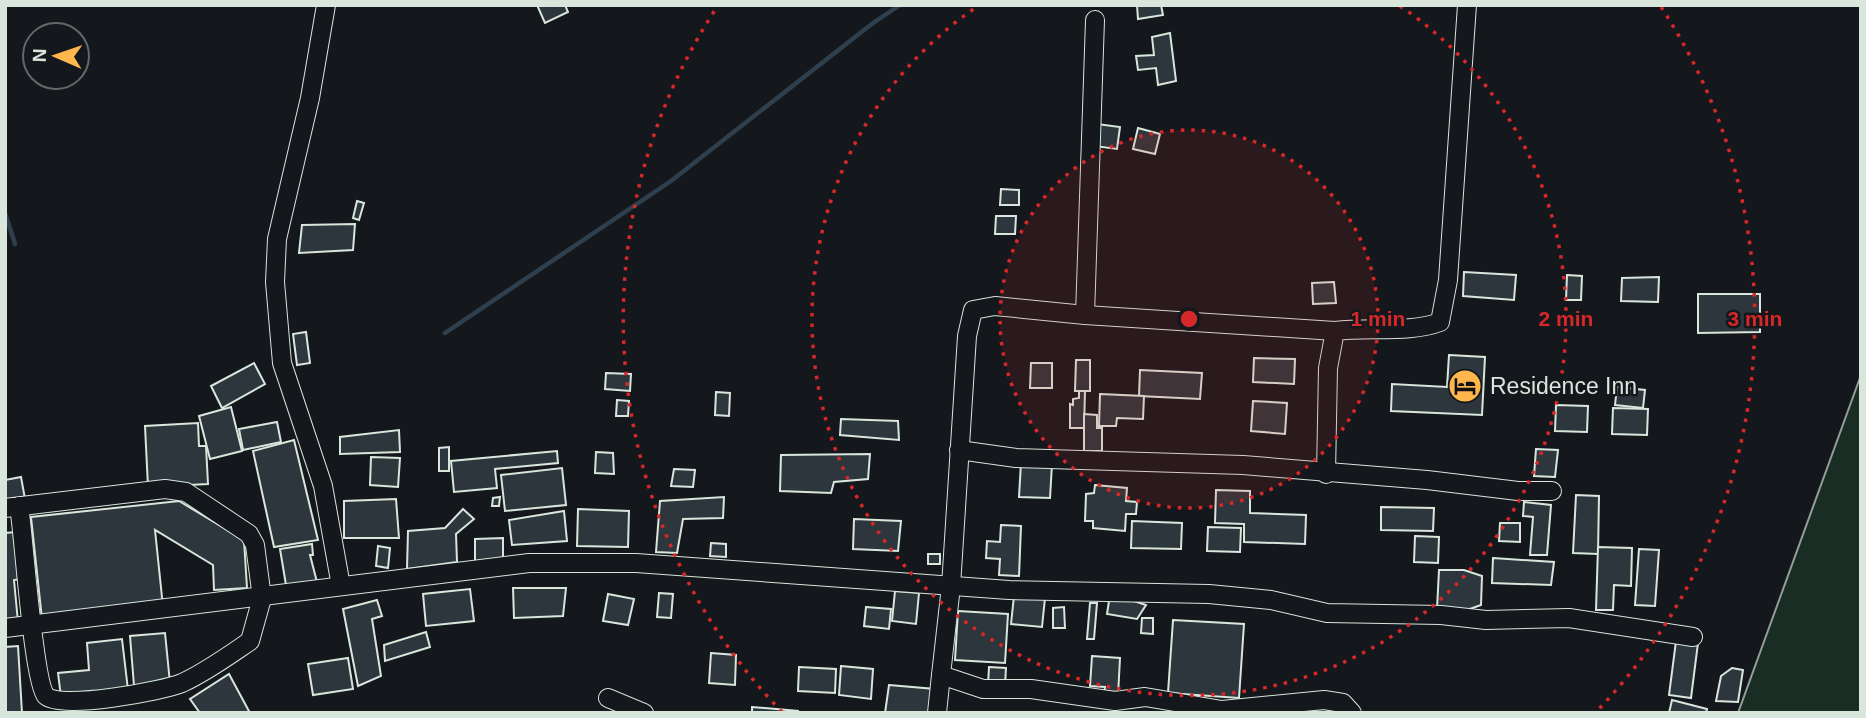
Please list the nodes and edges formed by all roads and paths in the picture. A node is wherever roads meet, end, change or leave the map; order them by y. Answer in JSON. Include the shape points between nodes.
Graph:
{"nodes":[{"id":1,"x":326,"y":5,"type":"edge"},
{"id":2,"x":1467,"y":5,"type":"edge"},
{"id":3,"x":1095,"y":20,"type":"dead end"},
{"id":4,"x":1085,"y":315,"type":"junction"},
{"id":5,"x":1335,"y":331,"type":"junction"},
{"id":6,"x":959,"y":450,"type":"junction"},
{"id":7,"x":1326,"y":474,"type":"junction"},
{"id":8,"x":1552,"y":491,"type":"dead end"},
{"id":9,"x":12,"y":507,"type":"edge"},
{"id":10,"x":341,"y":586,"type":"junction"},
{"id":11,"x":951,"y":586,"type":"junction"},
{"id":12,"x":262,"y":598,"type":"junction"},
{"id":13,"x":33,"y":625,"type":"junction"},
{"id":14,"x":5,"y":628,"type":"edge"},
{"id":15,"x":1693,"y":638,"type":"dead end"},
{"id":16,"x":941,"y":675,"type":"junction"},
{"id":17,"x":608,"y":698,"type":"dead end"},
{"id":18,"x":1115,"y":707,"type":"edge"},
{"id":19,"x":644,"y":713,"type":"edge"},
{"id":20,"x":937,"y":713,"type":"edge"},
{"id":21,"x":1352,"y":713,"type":"edge"}],
"edges":[{"from":1,"to":10,"type":"street","via":[[277,239],[275,282],[282,363],[323,486]]},
{"from":2,"to":5,"type":"street","via":[[1448,280],[1440,322],[1421,329]]},
{"from":3,"to":4,"type":"street"},
{"from":4,"to":5,"type":"street"},
{"from":4,"to":6,"type":"street","via":[[996,306],[973,310]]},
{"from":5,"to":7,"type":"street","via":[[1328,368]]},
{"from":6,"to":7,"type":"street","via":[[1016,458],[1243,465]]},
{"from":6,"to":11,"type":"street"},
{"from":7,"to":8,"type":"street"},
{"from":9,"to":12,"type":"street","via":[[165,489],[186,492],[249,534],[255,545]]},
{"from":9,"to":13,"type":"street"},
{"from":10,"to":11,"type":"street","via":[[529,563],[636,564]]},
{"from":10,"to":12,"type":"street"},
{"from":11,"to":15,"type":"street","via":[[1209,594],[1352,615],[1569,618]]},
{"from":11,"to":16,"type":"street"},
{"from":12,"to":13,"type":"street"},
{"from":12,"to":13,"type":"street","via":[[250,641],[212,667],[180,684],[80,701],[56,701],[47,696],[41,685]]},
{"from":13,"to":14,"type":"street"},
{"from":16,"to":18,"type":"street","via":[[983,689],[1031,689]]},
{"from":16,"to":20,"type":"street"},
{"from":17,"to":19,"type":"street"},
{"from":18,"to":21,"type":"street","via":[[1145,696],[1222,710],[1324,700],[1343,703]]}]}
